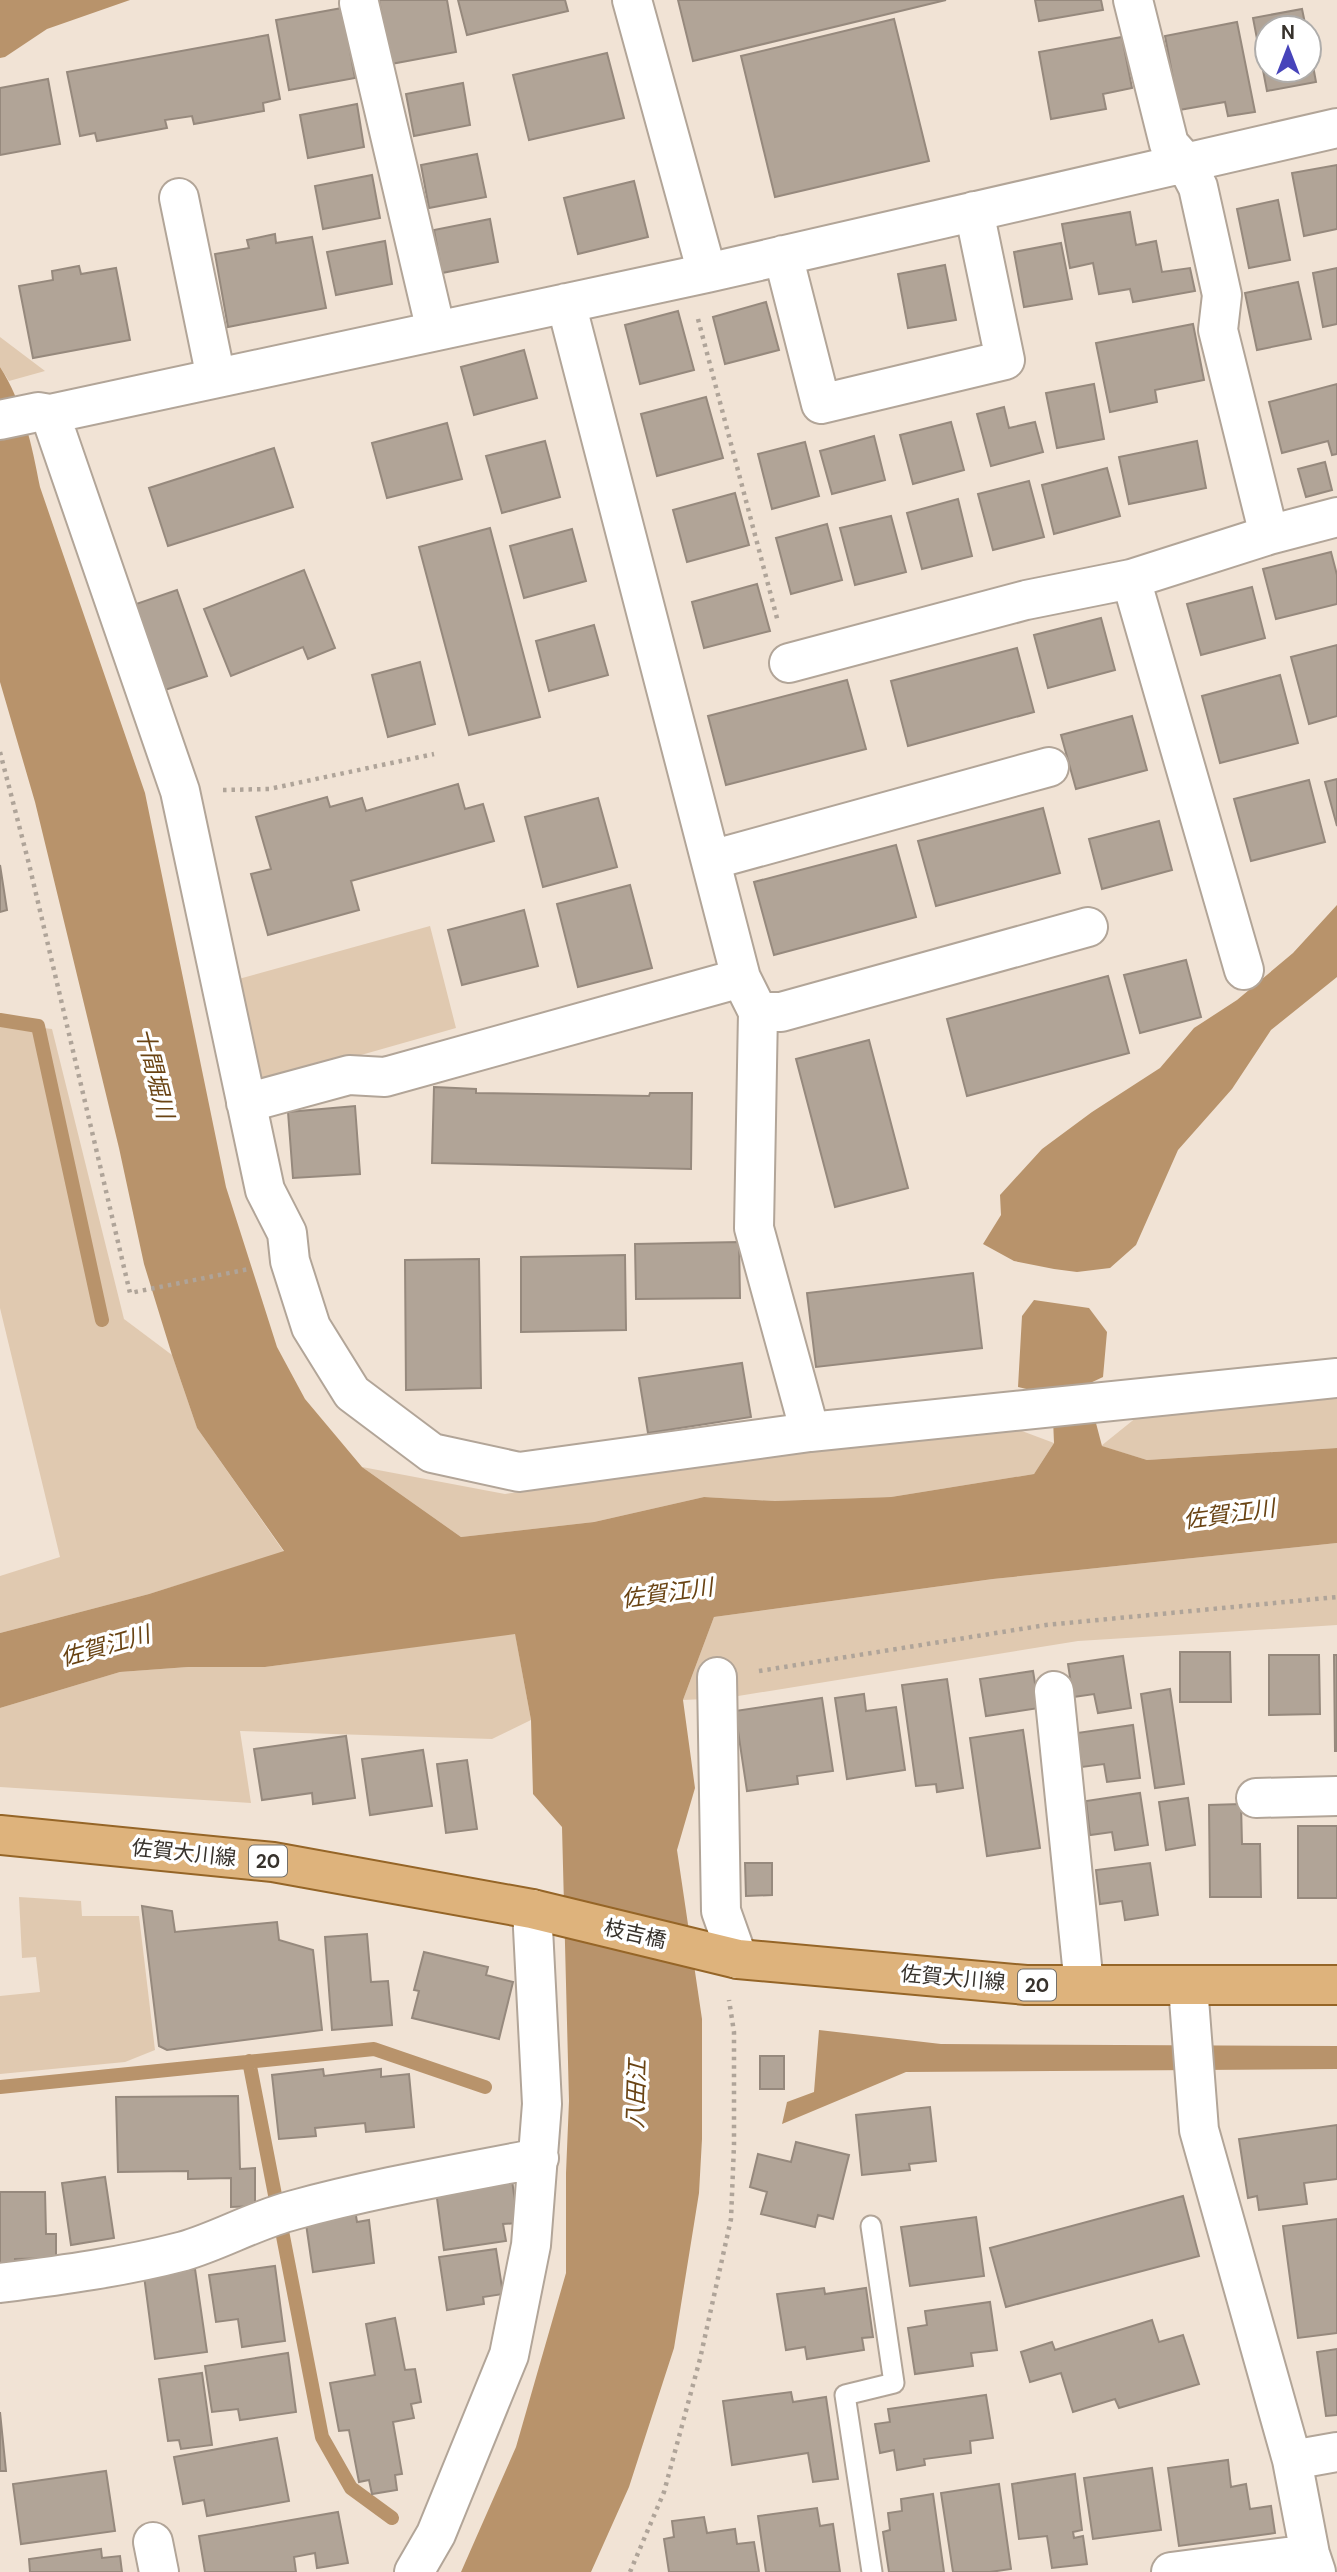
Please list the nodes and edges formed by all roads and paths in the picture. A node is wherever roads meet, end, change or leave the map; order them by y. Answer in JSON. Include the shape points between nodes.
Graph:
{"nodes":[{"id":1,"x":632,"y":0,"type":"edge"},
{"id":2,"x":1133,"y":0,"type":"edge"},
{"id":3,"x":359,"y":3,"type":"dead end"},
{"id":4,"x":1337,"y":128,"type":"edge"},
{"id":5,"x":1185,"y":162,"type":"junction"},
{"id":6,"x":179,"y":198,"type":"dead end"},
{"id":7,"x":974,"y":211,"type":"junction"},
{"id":8,"x":783,"y":255,"type":"junction"},
{"id":9,"x":707,"y":273,"type":"junction"},
{"id":10,"x":566,"y":303,"type":"junction"},
{"id":11,"x":436,"y":331,"type":"junction"},
{"id":12,"x":216,"y":378,"type":"junction"},
{"id":13,"x":44,"y":413,"type":"junction"},
{"id":14,"x":0,"y":420,"type":"edge"},
{"id":15,"x":1337,"y":517,"type":"edge"},
{"id":16,"x":1269,"y":534,"type":"junction"},
{"id":17,"x":1131,"y":579,"type":"junction"},
{"id":18,"x":789,"y":663,"type":"joint"},
{"id":19,"x":0,"y":752,"type":"edge"},
{"id":20,"x":434,"y":754,"type":"dead end"},
{"id":21,"x":1049,"y":767,"type":"dead end"},
{"id":22,"x":180,"y":791,"type":"junction"},
{"id":23,"x":711,"y":860,"type":"junction"},
{"id":24,"x":1088,"y":927,"type":"dead end"},
{"id":25,"x":1244,"y":970,"type":"dead end"},
{"id":26,"x":741,"y":978,"type":"junction"},
{"id":27,"x":758,"y":1012,"type":"junction"},
{"id":28,"x":246,"y":1103,"type":"junction"},
{"id":29,"x":290,"y":1261,"type":"junction"},
{"id":30,"x":1337,"y":1378,"type":"edge"},
{"id":31,"x":810,"y":1432,"type":"junction"},
{"id":32,"x":1337,"y":1597,"type":"edge"},
{"id":33,"x":717,"y":1677,"type":"joint"},
{"id":34,"x":1054,"y":1691,"type":"dead end"},
{"id":35,"x":1337,"y":1796,"type":"edge"},
{"id":36,"x":1256,"y":1798,"type":"dead end"},
{"id":37,"x":0,"y":1835,"type":"edge"},
{"id":38,"x":532,"y":1909,"type":"junction"},
{"id":39,"x":738,"y":1959,"type":"junction"},
{"id":40,"x":1084,"y":1985,"type":"junction"},
{"id":41,"x":1188,"y":1986,"type":"junction"},
{"id":42,"x":1337,"y":1986,"type":"edge"},
{"id":43,"x":539,"y":2158,"type":"junction"},
{"id":44,"x":871,"y":2226,"type":"dead end"},
{"id":45,"x":0,"y":2283,"type":"edge"},
{"id":46,"x":1337,"y":2452,"type":"edge"},
{"id":47,"x":1292,"y":2460,"type":"junction"},
{"id":48,"x":1313,"y":2563,"type":"edge"},
{"id":49,"x":414,"y":2572,"type":"edge"},
{"id":50,"x":630,"y":2572,"type":"edge"},
{"id":51,"x":872,"y":2572,"type":"edge"},
{"id":52,"x":1171,"y":2572,"type":"edge"}],
"edges":[{"from":1,"to":9,"type":"street"},
{"from":2,"to":5,"type":"street","via":[[1169,144]]},
{"from":3,"to":11,"type":"street"},
{"from":4,"to":5,"type":"street"},
{"from":5,"to":7,"type":"street"},
{"from":5,"to":16,"type":"street","via":[[1198,187],[1222,295],[1218,330]]},
{"from":6,"to":12,"type":"street"},
{"from":7,"to":8,"type":"street"},
{"from":7,"to":8,"type":"street","via":[[1006,360],[821,404]]},
{"from":8,"to":9,"type":"street"},
{"from":9,"to":10,"type":"street"},
{"from":9,"to":18,"type":"path","via":[[694,300]]},
{"from":10,"to":11,"type":"street"},
{"from":10,"to":23,"type":"street"},
{"from":11,"to":12,"type":"street"},
{"from":12,"to":13,"type":"street"},
{"from":13,"to":14,"type":"street"},
{"from":13,"to":22,"type":"street"},
{"from":15,"to":16,"type":"street"},
{"from":16,"to":17,"type":"street"},
{"from":17,"to":18,"type":"street","via":[[1026,600]]},
{"from":17,"to":25,"type":"street"},
{"from":19,"to":29,"type":"path","via":[[130,1293]]},
{"from":20,"to":22,"type":"path","via":[[269,789]]},
{"from":21,"to":23,"type":"street"},
{"from":22,"to":28,"type":"street"},
{"from":23,"to":26,"type":"street"},
{"from":24,"to":27,"type":"street","via":[[781,1012]]},
{"from":26,"to":27,"type":"street"},
{"from":26,"to":28,"type":"street","via":[[385,1077],[349,1074]]},
{"from":27,"to":31,"type":"street","via":[[754,1228]]},
{"from":28,"to":29,"type":"street","via":[[264,1190],[287,1233]]},
{"from":29,"to":31,"type":"street","via":[[311,1327],[352,1393],[432,1453],[519,1472]]},
{"from":30,"to":31,"type":"street"},
{"from":32,"to":33,"type":"path","via":[[1046,1625]]},
{"from":33,"to":39,"type":"street","via":[[721,1911]]},
{"from":34,"to":40,"type":"street"},
{"from":35,"to":36,"type":"street"},
{"from":37,"to":38,"type":"main road","name":"佐賀大川線","number":"20","via":[[273,1862]]},
{"from":38,"to":39,"type":"main road","name":"枝吉橋","number":"20"},
{"from":38,"to":43,"type":"street","via":[[542,2104]]},
{"from":39,"to":40,"type":"main road","name":"佐賀大川線","number":"20","via":[[1026,1985]]},
{"from":39,"to":50,"type":"path","via":[[729,2001],[734,2032],[731,2219],[700,2360],[664,2492]]},
{"from":40,"to":41,"type":"main road","name":"佐賀大川線","number":"20"},
{"from":41,"to":42,"type":"main road","name":"佐賀大川線","number":"20"},
{"from":41,"to":47,"type":"street","via":[[1199,2130]]},
{"from":43,"to":45,"type":"street","via":[[279,2214],[175,2253],[115,2267]]},
{"from":43,"to":49,"type":"street","via":[[531,2245],[509,2355],[436,2534]]},
{"from":44,"to":51,"type":"lane","via":[[894,2383],[845,2395]]},
{"from":46,"to":47,"type":"street"},
{"from":47,"to":48,"type":"street"},
{"from":48,"to":52,"type":"street"}]}
